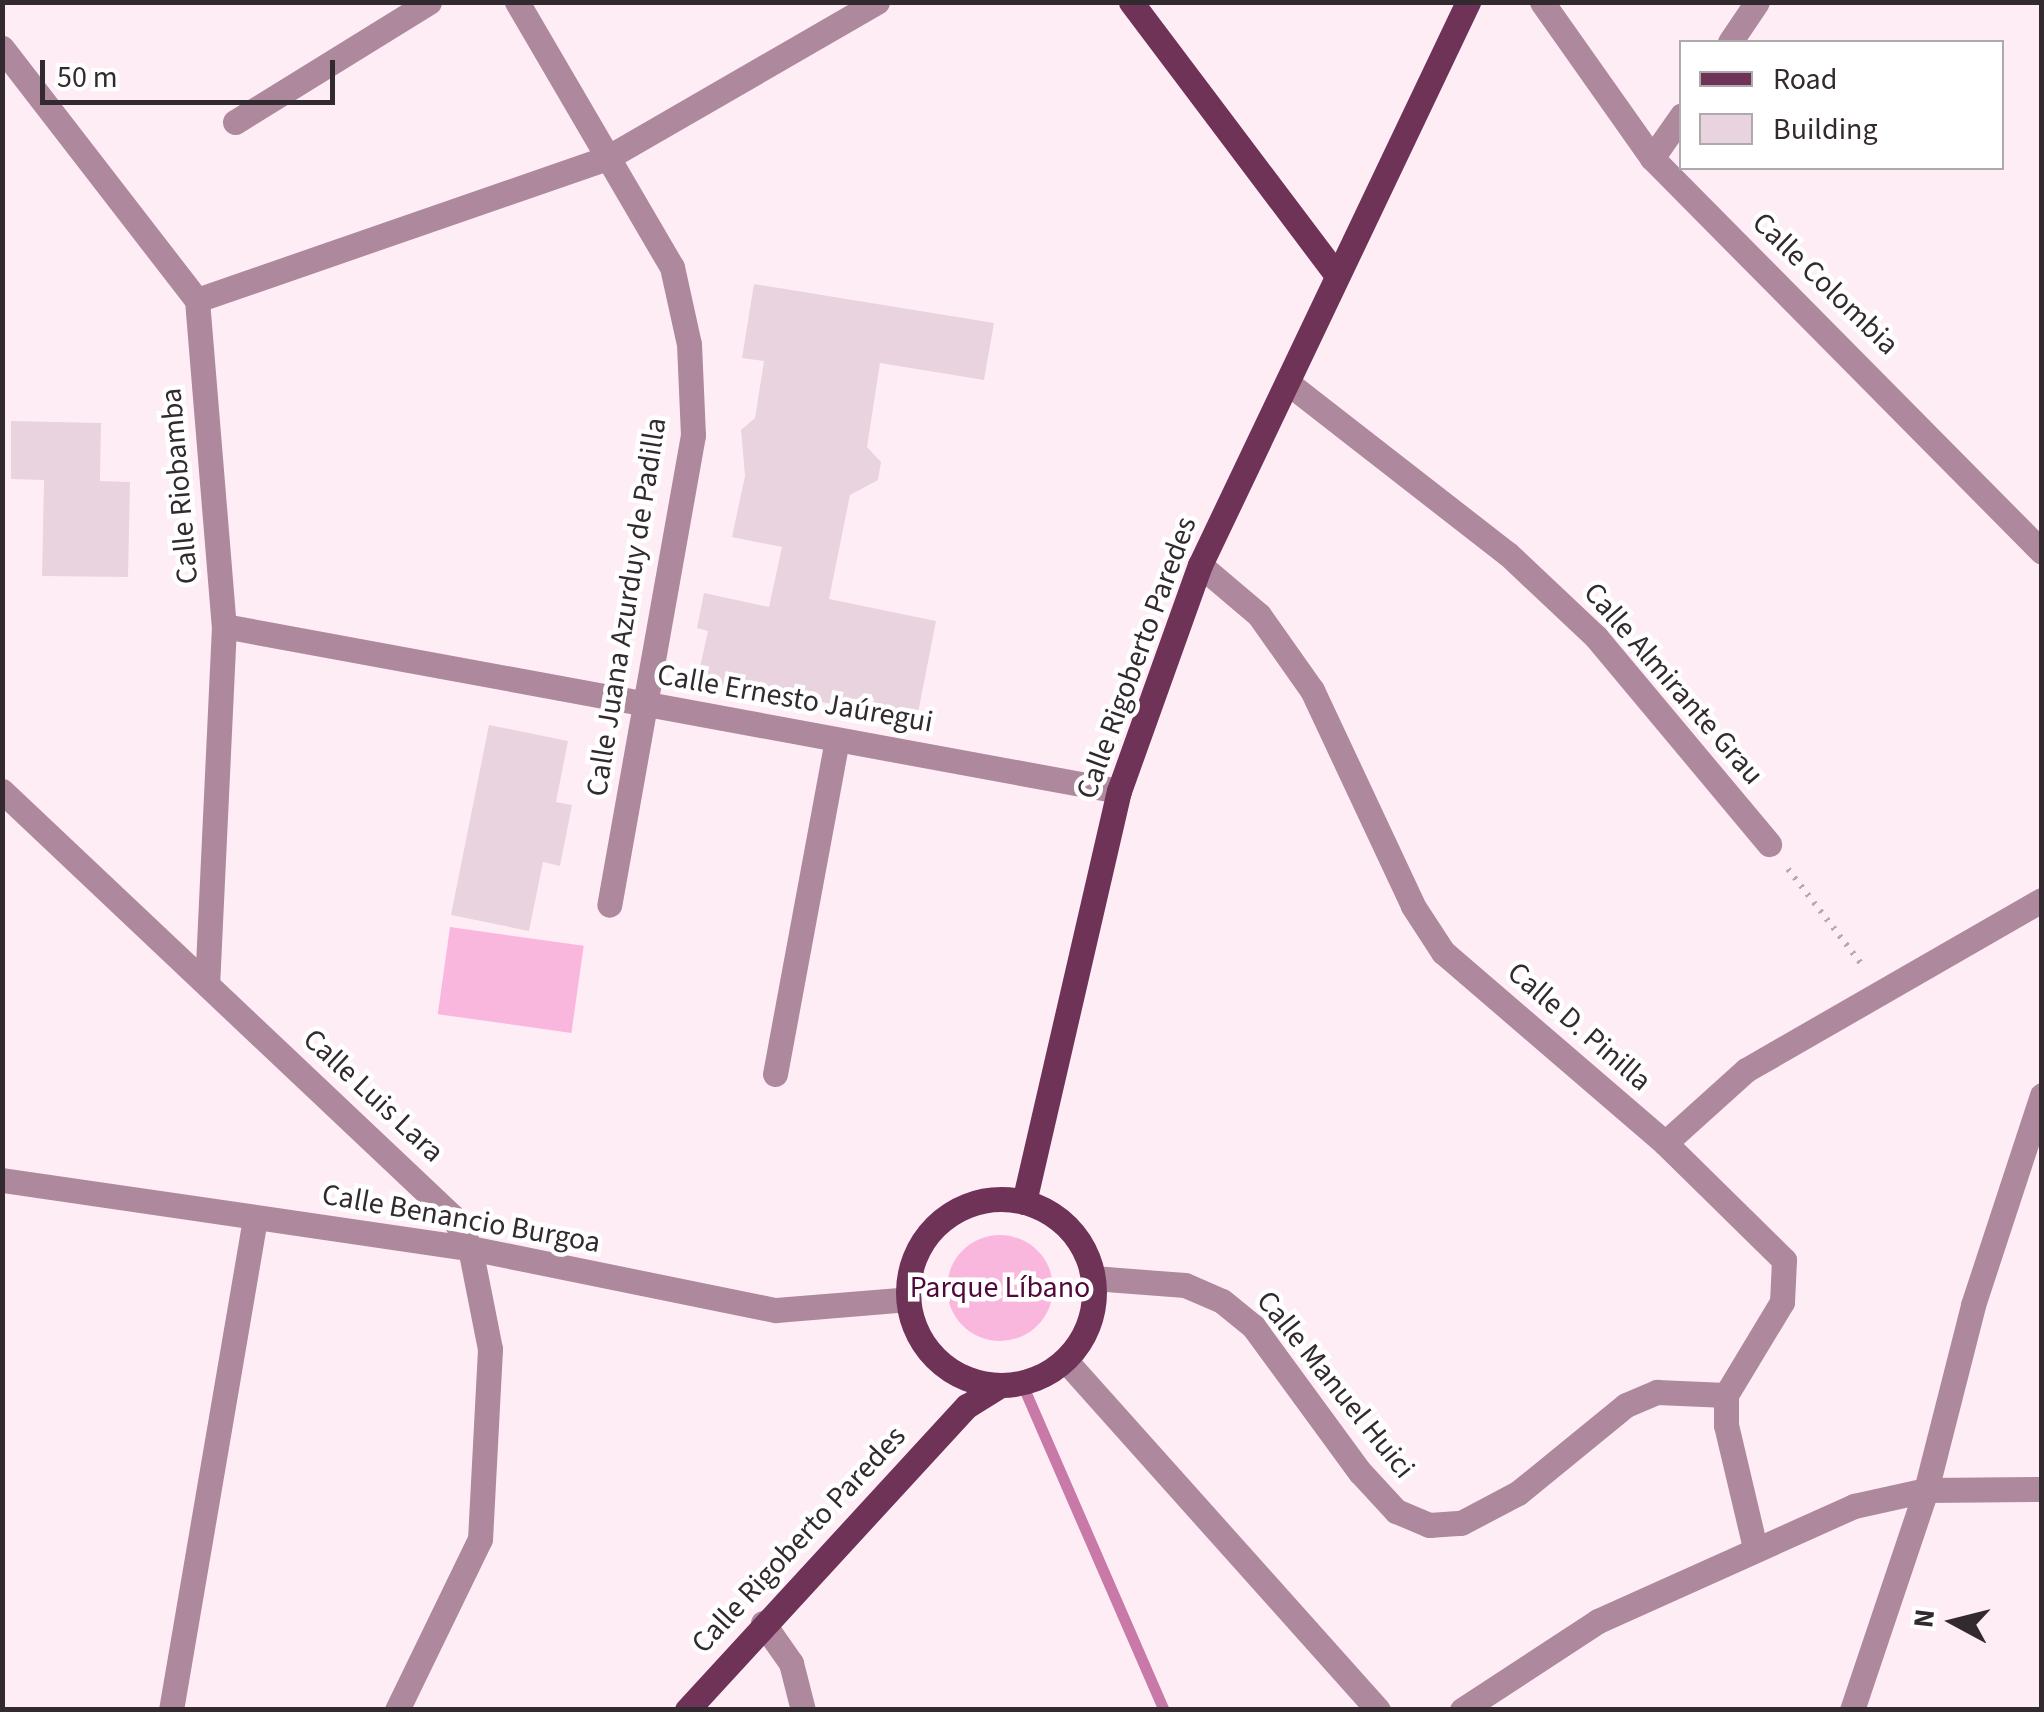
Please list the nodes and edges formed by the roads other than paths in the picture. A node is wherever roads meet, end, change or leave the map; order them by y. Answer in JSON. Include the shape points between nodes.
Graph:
{"nodes":[{"id":1,"x":429,"y":2,"type":"edge"},
{"id":2,"x":518,"y":2,"type":"edge"},
{"id":3,"x":877,"y":2,"type":"edge"},
{"id":4,"x":1131,"y":2,"type":"edge"},
{"id":5,"x":1468,"y":2,"type":"edge"},
{"id":6,"x":1542,"y":2,"type":"edge"},
{"id":7,"x":1757,"y":2,"type":"edge"},
{"id":8,"x":1731,"y":40,"type":"edge"},
{"id":9,"x":2,"y":48,"type":"edge"},
{"id":10,"x":1679,"y":119,"type":"edge"},
{"id":11,"x":235,"y":122,"type":"dead end"},
{"id":12,"x":1652,"y":158,"type":"junction"},
{"id":13,"x":605,"y":159,"type":"junction"},
{"id":14,"x":1337,"y":274,"type":"junction"},
{"id":15,"x":197,"y":300,"type":"junction"},
{"id":16,"x":1288,"y":383,"type":"junction"},
{"id":17,"x":2042,"y":552,"type":"edge"},
{"id":18,"x":1200,"y":565,"type":"junction"},
{"id":19,"x":224,"y":626,"type":"junction"},
{"id":20,"x":646,"y":705,"type":"junction"},
{"id":21,"x":837,"y":740,"type":"junction"},
{"id":22,"x":2,"y":791,"type":"edge"},
{"id":23,"x":1119,"y":791,"type":"junction"},
{"id":24,"x":1769,"y":844,"type":"road end"},
{"id":25,"x":2042,"y":900,"type":"edge"},
{"id":26,"x":609,"y":904,"type":"dead end"},
{"id":27,"x":207,"y":984,"type":"junction"},
{"id":28,"x":774,"y":1074,"type":"dead end"},
{"id":29,"x":2042,"y":1094,"type":"edge"},
{"id":30,"x":1664,"y":1143,"type":"junction"},
{"id":31,"x":2,"y":1180,"type":"edge"},
{"id":32,"x":1024,"y":1202,"type":"junction"},
{"id":33,"x":254,"y":1218,"type":"junction"},
{"id":34,"x":470,"y":1248,"type":"junction"},
{"id":35,"x":1093,"y":1278,"type":"junction"},
{"id":36,"x":909,"y":1300,"type":"junction"},
{"id":37,"x":1066,"y":1360,"type":"junction"},
{"id":38,"x":956,"y":1374,"type":"junction"},
{"id":39,"x":997,"y":1387,"type":"junction"},
{"id":40,"x":1726,"y":1395,"type":"junction"},
{"id":41,"x":959,"y":1416,"type":"junction"},
{"id":42,"x":2042,"y":1489,"type":"edge"},
{"id":43,"x":1926,"y":1490,"type":"junction"},
{"id":44,"x":1754,"y":1548,"type":"junction"},
{"id":45,"x":763,"y":1623,"type":"junction"},
{"id":46,"x":171,"y":1710,"type":"edge"},
{"id":47,"x":397,"y":1710,"type":"edge"},
{"id":48,"x":687,"y":1710,"type":"edge"},
{"id":49,"x":803,"y":1710,"type":"edge"},
{"id":50,"x":1378,"y":1710,"type":"edge"},
{"id":51,"x":1462,"y":1710,"type":"edge"},
{"id":52,"x":1852,"y":1710,"type":"edge"}],
"edges":[{"from":1,"to":11,"type":"street"},
{"from":2,"to":13,"type":"street","name":"Calle Juana Azurduy de Padilla"},
{"from":3,"to":13,"type":"street"},
{"from":4,"to":14,"type":"main road"},
{"from":5,"to":14,"type":"main road","name":"Calle Rigoberto Paredes"},
{"from":6,"to":12,"type":"street","name":"Calle Colombia"},
{"from":7,"to":8,"type":"street"},
{"from":9,"to":15,"type":"street"},
{"from":10,"to":12,"type":"street"},
{"from":12,"to":17,"type":"street","name":"Calle Colombia"},
{"from":13,"to":15,"type":"street"},
{"from":13,"to":20,"type":"street","name":"Calle Juana Azurduy de Padilla","via":[[672,267],[689,344],[693,435]]},
{"from":14,"to":16,"type":"main road","name":"Calle Rigoberto Paredes"},
{"from":15,"to":19,"type":"street","name":"Calle Riobamba"},
{"from":16,"to":18,"type":"main road","name":"Calle Rigoberto Paredes"},
{"from":16,"to":24,"type":"street","name":"Calle Almirante Grau","via":[[1508,554],[1596,637]]},
{"from":18,"to":23,"type":"main road","name":"Calle Rigoberto Paredes"},
{"from":18,"to":30,"type":"street","name":"Calle D. Pinilla","via":[[1259,615],[1312,690],[1413,906],[1443,952]]},
{"from":19,"to":20,"type":"street","name":"Calle Ernesto Jaúregui"},
{"from":19,"to":27,"type":"street","name":"Calle Riobamba"},
{"from":20,"to":21,"type":"street","name":"Calle Ernesto Jaúregui"},
{"from":20,"to":26,"type":"street","name":"Calle Juana Azurduy de Padilla"},
{"from":21,"to":23,"type":"street","name":"Calle Ernesto Jaúregui"},
{"from":21,"to":28,"type":"street"},
{"from":22,"to":27,"type":"street","name":"Calle Luis Lara"},
{"from":23,"to":32,"type":"main road","name":"Calle Rigoberto Paredes"},
{"from":25,"to":30,"type":"street","via":[[1746,1070]]},
{"from":27,"to":34,"type":"street","name":"Calle Luis Lara","via":[[454,1217]]},
{"from":29,"to":43,"type":"street","via":[[1973,1306]]},
{"from":30,"to":40,"type":"street","name":"Calle D. Pinilla","via":[[1784,1260],[1782,1302]]},
{"from":31,"to":33,"type":"street","name":"Calle Benancio Burgoa"},
{"from":32,"to":35,"type":"main road","via":[[1070,1229]]},
{"from":32,"to":36,"type":"main road","via":[[966,1204],[941,1220],[910,1270]]},
{"from":33,"to":34,"type":"street","name":"Calle Benancio Burgoa"},
{"from":33,"to":46,"type":"street"},
{"from":34,"to":36,"type":"street","name":"Calle Benancio Burgoa","via":[[776,1310]]},
{"from":34,"to":47,"type":"street","name":"Calle Luis Lara","via":[[490,1348],[488,1488],[480,1539]]},
{"from":35,"to":37,"type":"main road","via":[[1094,1308]]},
{"from":35,"to":40,"type":"street","name":"Calle Manuel Huici","via":[[1186,1285],[1222,1300],[1252,1326],[1360,1472],[1396,1510],[1429,1525],[1461,1523],[1518,1492],[1626,1405],[1657,1392]]},
{"from":36,"to":38,"type":"main road","via":[[923,1343]]},
{"from":37,"to":39,"type":"main road","via":[[1046,1376]]},
{"from":37,"to":50,"type":"street"},
{"from":38,"to":39,"type":"main road"},
{"from":38,"to":41,"type":"main road"},
{"from":39,"to":41,"type":"main road","name":"Calle Rigoberto Paredes"},
{"from":40,"to":44,"type":"street","via":[[1726,1424]]},
{"from":41,"to":45,"type":"main road","name":"Calle Rigoberto Paredes"},
{"from":42,"to":43,"type":"street"},
{"from":43,"to":44,"type":"street","via":[[1854,1506]]},
{"from":43,"to":52,"type":"street"},
{"from":44,"to":51,"type":"street","via":[[1598,1621]]},
{"from":45,"to":48,"type":"main road","name":"Calle Rigoberto Paredes"},
{"from":45,"to":49,"type":"street","via":[[791,1663]]}]}
